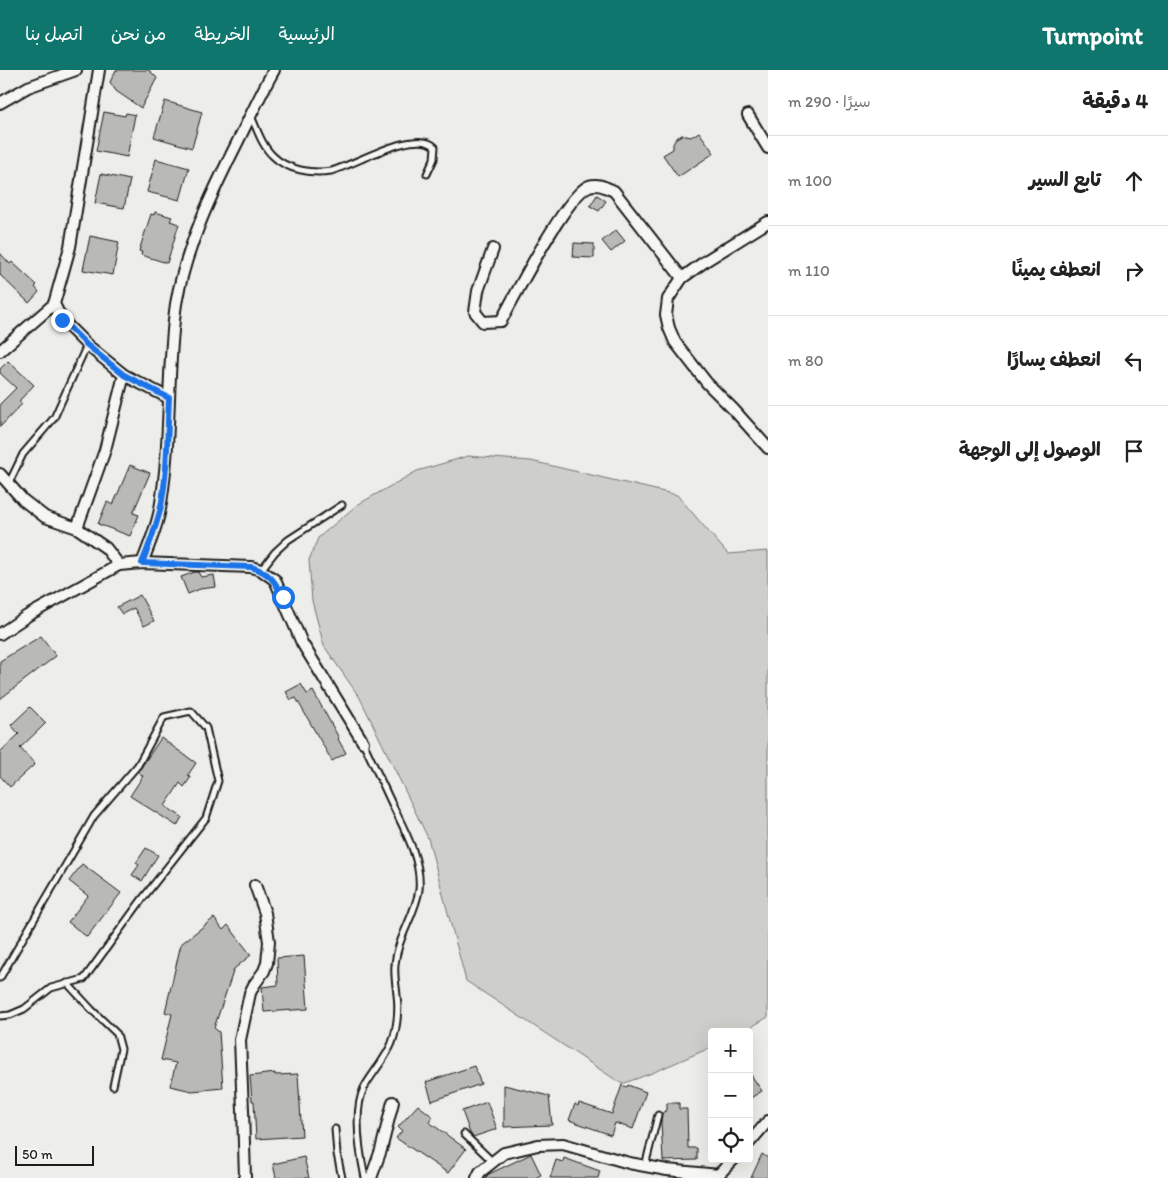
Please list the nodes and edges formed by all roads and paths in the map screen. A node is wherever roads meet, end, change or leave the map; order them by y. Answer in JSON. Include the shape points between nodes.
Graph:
{"nodes":[{"id":1,"x":76,"y":70,"type":"edge"},
{"id":2,"x":99,"y":70,"type":"edge"},
{"id":3,"x":274,"y":70,"type":"edge"},
{"id":4,"x":0,"y":103,"type":"edge"},
{"id":5,"x":748,"y":114,"type":"dead end"},
{"id":6,"x":251,"y":115,"type":"junction"},
{"id":7,"x":768,"y":148,"type":"edge"},
{"id":8,"x":428,"y":174,"type":"dead end"},
{"id":9,"x":768,"y":222,"type":"edge"},
{"id":10,"x":493,"y":249,"type":"dead end"},
{"id":11,"x":682,"y":278,"type":"junction"},
{"id":12,"x":54,"y":304,"type":"junction"},
{"id":13,"x":87,"y":345,"type":"junction"},
{"id":14,"x":0,"y":351,"type":"edge"},
{"id":15,"x":124,"y":375,"type":"junction"},
{"id":16,"x":169,"y":398,"type":"junction"},
{"id":17,"x":768,"y":448,"type":"edge"},
{"id":18,"x":0,"y":474,"type":"edge"},
{"id":19,"x":8,"y":485,"type":"junction"},
{"id":20,"x":342,"y":505,"type":"dead end"},
{"id":21,"x":77,"y":528,"type":"junction"},
{"id":22,"x":142,"y":563,"type":"junction"},
{"id":23,"x":119,"y":565,"type":"junction"},
{"id":24,"x":261,"y":570,"type":"junction"},
{"id":25,"x":0,"y":634,"type":"edge"},
{"id":26,"x":363,"y":742,"type":"joint"},
{"id":27,"x":254,"y":885,"type":"dead end"},
{"id":28,"x":0,"y":978,"type":"edge"},
{"id":29,"x":67,"y":983,"type":"junction"},
{"id":30,"x":0,"y":1016,"type":"edge"},
{"id":31,"x":113,"y":1086,"type":"dead end"},
{"id":32,"x":393,"y":1102,"type":"dead end"},
{"id":33,"x":658,"y":1115,"type":"dead end"},
{"id":34,"x":768,"y":1121,"type":"edge"},
{"id":35,"x":335,"y":1130,"type":"dead end"},
{"id":36,"x":464,"y":1134,"type":"dead end"},
{"id":37,"x":753,"y":1138,"type":"edge"},
{"id":38,"x":493,"y":1162,"type":"junction"},
{"id":39,"x":730,"y":1163,"type":"edge"},
{"id":40,"x":645,"y":1166,"type":"junction"},
{"id":41,"x":717,"y":1176,"type":"edge"},
{"id":42,"x":244,"y":1178,"type":"edge"},
{"id":43,"x":342,"y":1178,"type":"edge"},
{"id":44,"x":365,"y":1178,"type":"edge"},
{"id":45,"x":371,"y":1178,"type":"edge"},
{"id":46,"x":477,"y":1178,"type":"edge"}],
"edges":[{"from":1,"to":4,"type":"street","via":[[28,87]]},
{"from":2,"to":12,"type":"street","via":[[70,246]]},
{"from":3,"to":6,"type":"street"},
{"from":5,"to":7,"type":"street"},
{"from":6,"to":8,"type":"lane","via":[[266,149],[273,157],[295,169],[331,171],[396,145],[428,142],[436,152]]},
{"from":6,"to":16,"type":"street","via":[[202,215],[192,243],[176,304]]},
{"from":9,"to":11,"type":"street"},
{"from":10,"to":11,"type":"street","via":[[474,312],[483,322],[500,321],[527,270],[564,214],[587,187],[598,184],[614,191]]},
{"from":11,"to":17,"type":"street","via":[[668,299],[666,315],[675,342],[707,383]]},
{"from":12,"to":13,"type":"street","via":[[62,320]]},
{"from":12,"to":14,"type":"street"},
{"from":13,"to":15,"type":"street"},
{"from":13,"to":19,"type":"lane","via":[[54,418],[23,454]]},
{"from":15,"to":16,"type":"street"},
{"from":15,"to":21,"type":"street","via":[[105,450]]},
{"from":16,"to":22,"type":"street","via":[[160,510]]},
{"from":18,"to":19,"type":"street"},
{"from":19,"to":21,"type":"street","via":[[45,517]]},
{"from":20,"to":24,"type":"lane","via":[[288,540]]},
{"from":21,"to":23,"type":"street","via":[[106,548]]},
{"from":22,"to":23,"type":"street"},
{"from":22,"to":24,"type":"street"},
{"from":23,"to":25,"type":"street"},
{"from":24,"to":26,"type":"street","via":[[275,580],[302,643]]},
{"from":26,"to":44,"type":"lane","via":[[407,836],[419,887],[414,910],[396,954],[394,977],[398,1009],[392,1043],[363,1090],[360,1104],[360,1147]]},
{"from":27,"to":42,"type":"street","via":[[265,913],[269,942],[267,963],[250,993],[240,1040]]},
{"from":28,"to":29,"type":"lane","via":[[94,816],[138,765],[164,717],[191,711],[206,728],[218,781],[206,818],[84,979]]},
{"from":29,"to":30,"type":"lane","via":[[51,988],[24,1009]]},
{"from":29,"to":31,"type":"lane","via":[[117,1034],[121,1049]]},
{"from":32,"to":45,"type":"street"},
{"from":33,"to":40,"type":"lane"},
{"from":34,"to":37,"type":"street"},
{"from":35,"to":43,"type":"lane"},
{"from":36,"to":38,"type":"lane"},
{"from":38,"to":40,"type":"street","via":[[504,1152],[563,1144]]},
{"from":38,"to":46,"type":"street"},
{"from":39,"to":41,"type":"street"},
{"from":40,"to":41,"type":"street"}]}
